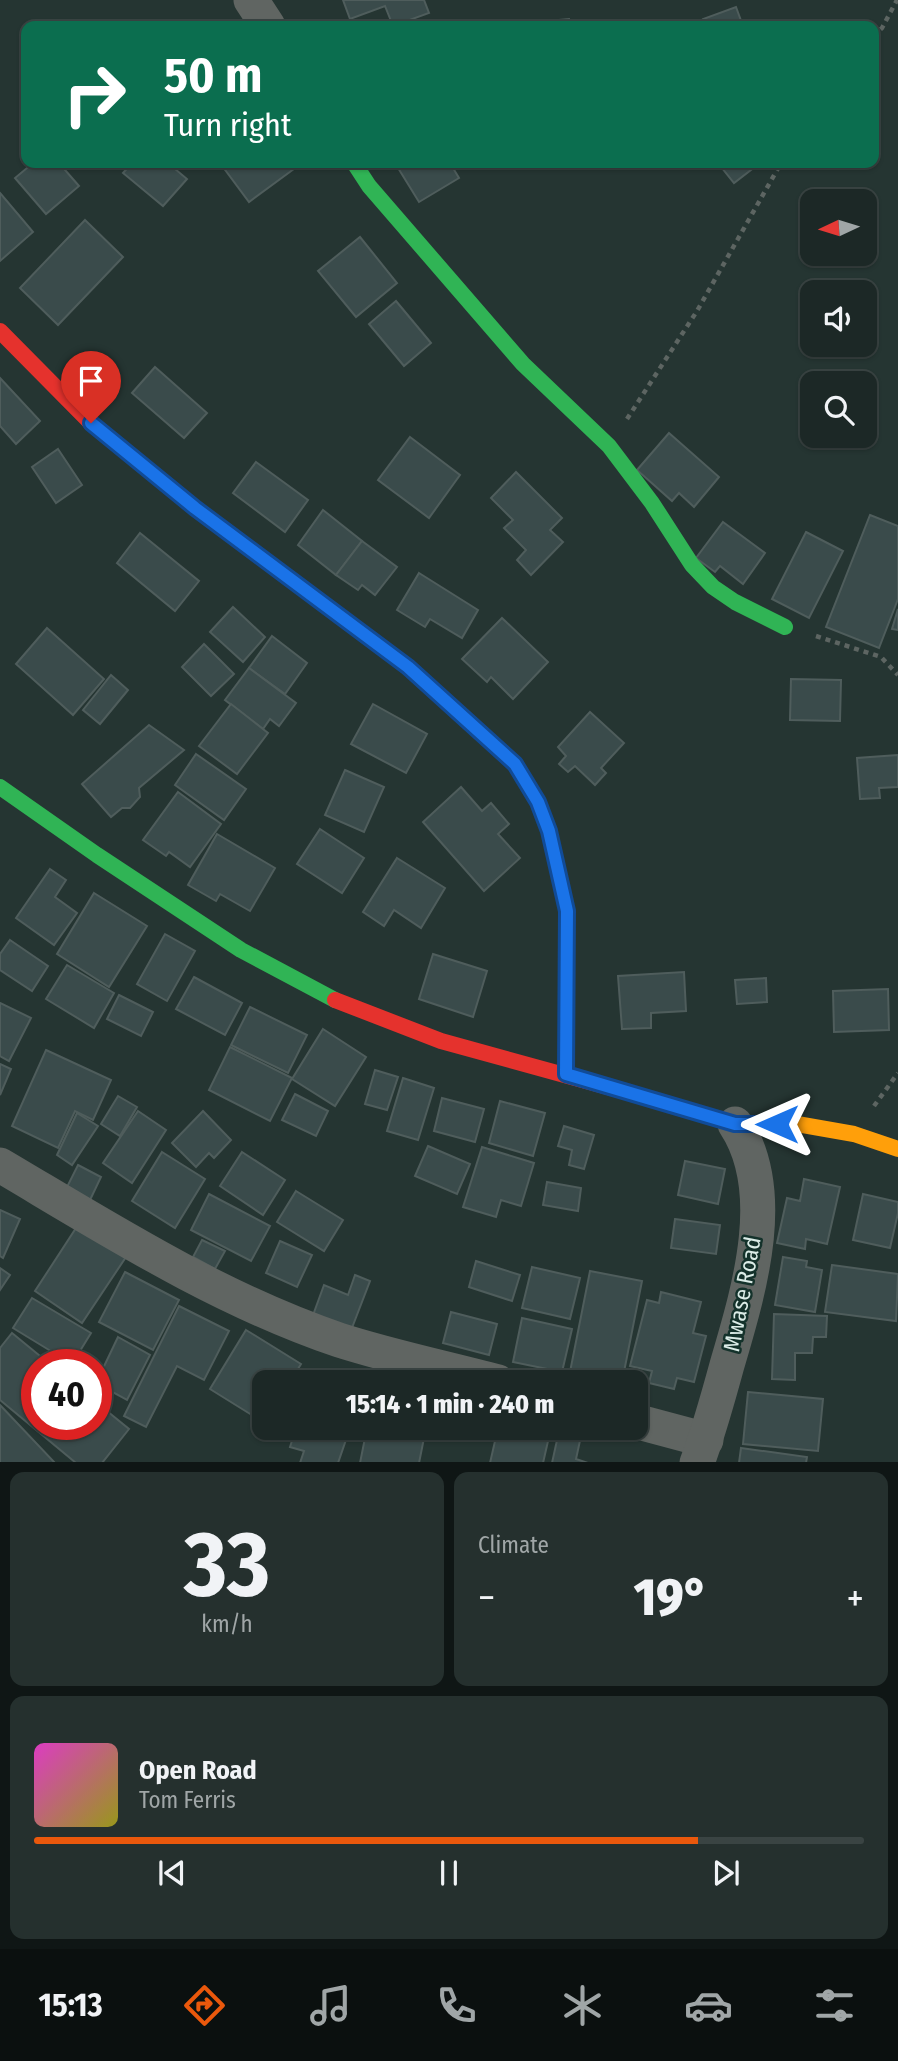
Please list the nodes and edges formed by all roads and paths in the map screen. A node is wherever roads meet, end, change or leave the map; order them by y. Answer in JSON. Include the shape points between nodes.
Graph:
{"nodes":[{"id":1,"x":251,"y":0,"type":"edge"},
{"id":2,"x":897,"y":0,"type":"edge"},
{"id":3,"x":265,"y":21,"type":"edge"},
{"id":4,"x":879,"y":31,"type":"edge"},
{"id":5,"x":357,"y":168,"type":"edge"},
{"id":6,"x":778,"y":168,"type":"edge"},
{"id":7,"x":0,"y":331,"type":"edge"},
{"id":8,"x":610,"y":446,"type":"junction"},
{"id":9,"x":785,"y":627,"type":"joint"},
{"id":10,"x":898,"y":675,"type":"edge"},
{"id":11,"x":0,"y":787,"type":"edge"},
{"id":12,"x":566,"y":1074,"type":"junction"},
{"id":13,"x":735,"y":1124,"type":"junction"},
{"id":14,"x":898,"y":1149,"type":"edge"},
{"id":15,"x":0,"y":1165,"type":"edge"},
{"id":16,"x":449,"y":1370,"type":"edge"},
{"id":17,"x":648,"y":1427,"type":"edge"},
{"id":18,"x":701,"y":1451,"type":"edge"}],
"edges":[{"from":1,"to":3,"type":"street"},
{"from":2,"to":4,"type":"path"},
{"from":5,"to":8,"type":"street","via":[[523,364]]},
{"from":6,"to":8,"type":"path","via":[[697,311]]},
{"from":7,"to":12,"type":"street","via":[[91,423],[195,508],[408,667],[515,764],[549,831],[567,911]]},
{"from":8,"to":9,"type":"street","via":[[692,565],[713,587]]},
{"from":9,"to":10,"type":"path","via":[[881,657]]},
{"from":11,"to":12,"type":"street","via":[[241,950],[337,1001],[441,1041]]},
{"from":12,"to":13,"type":"street"},
{"from":13,"to":14,"type":"street","via":[[797,1124],[854,1134]]},
{"from":13,"to":18,"type":"street","name":"Mwase Road","via":[[749,1149],[756,1184],[754,1260]]},
{"from":15,"to":16,"type":"street","via":[[160,1260],[252,1304],[338,1339]]},
{"from":17,"to":18,"type":"street"}]}
